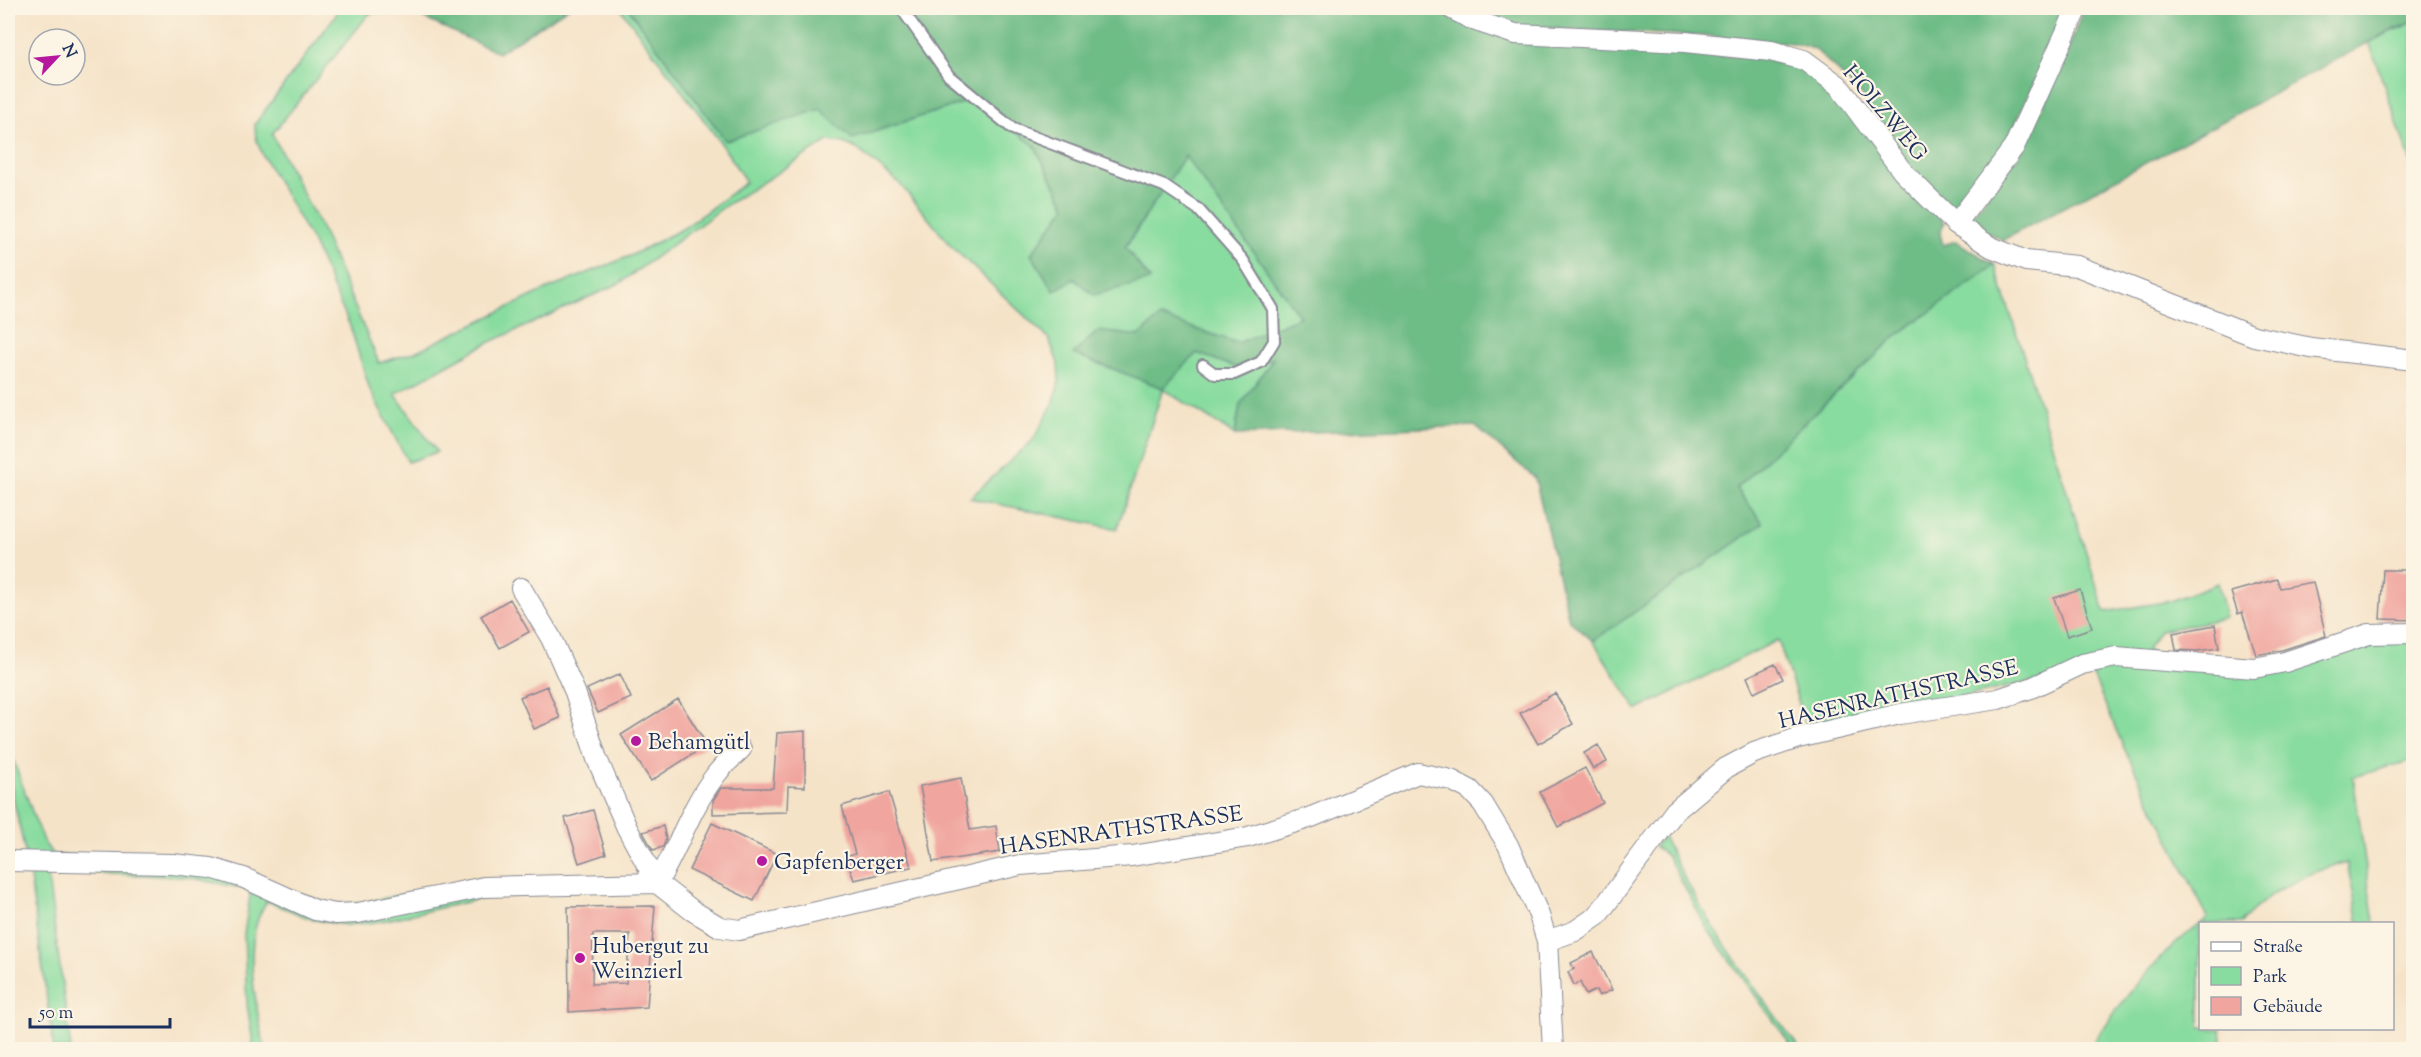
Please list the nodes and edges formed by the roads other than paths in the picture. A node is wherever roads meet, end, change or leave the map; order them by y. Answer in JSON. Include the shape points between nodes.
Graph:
{"nodes":[{"id":1,"x":901,"y":8,"type":"edge"},
{"id":2,"x":1450,"y":8,"type":"edge"},
{"id":3,"x":2077,"y":8,"type":"edge"},
{"id":4,"x":1956,"y":224,"type":"junction"},
{"id":5,"x":2414,"y":360,"type":"edge"},
{"id":6,"x":1203,"y":365,"type":"dead end"},
{"id":7,"x":520,"y":588,"type":"dead end"},
{"id":8,"x":2414,"y":633,"type":"edge"},
{"id":9,"x":741,"y":749,"type":"dead end"},
{"id":10,"x":8,"y":861,"type":"edge"},
{"id":11,"x":657,"y":883,"type":"junction"},
{"id":12,"x":1547,"y":941,"type":"junction"},
{"id":13,"x":1554,"y":1050,"type":"edge"}],
"edges":[{"from":1,"to":6,"type":"lane","via":[[949,76],[1013,129],[1164,186],[1198,209],[1243,260],[1274,309],[1274,341],[1261,362],[1234,374],[1215,374]]},
{"from":2,"to":4,"type":"street","name":"HOLZWEG","via":[[1515,34],[1685,42],[1771,51],[1804,60],[1838,85],[1903,172]]},
{"from":3,"to":4,"type":"street","via":[[2014,147]]},
{"from":4,"to":5,"type":"street","via":[[1992,247],[2026,261],[2077,266],[2254,336],[2311,348]]},
{"from":7,"to":11,"type":"street","name":"HASENRATHSTRASSE","via":[[551,638],[575,692],[597,759],[627,828]]},
{"from":8,"to":12,"type":"street","name":"HASENRATHSTRASSE","via":[[2369,634],[2254,668],[2116,657],[2082,664],[1998,699],[1900,714],[1798,738],[1754,753],[1726,768],[1675,811],[1598,915],[1575,932]]},
{"from":9,"to":11,"type":"street","via":[[714,776]]},
{"from":10,"to":11,"type":"street","via":[[128,862],[211,868],[244,878],[315,910],[336,914],[484,887]]},
{"from":11,"to":12,"type":"street","name":"HASENRATHSTRASSE","via":[[720,927],[739,930],[1020,865],[1132,856],[1248,837],[1310,818],[1418,773],[1451,780],[1470,790],[1483,804],[1508,845]]},
{"from":12,"to":13,"type":"street"}]}
